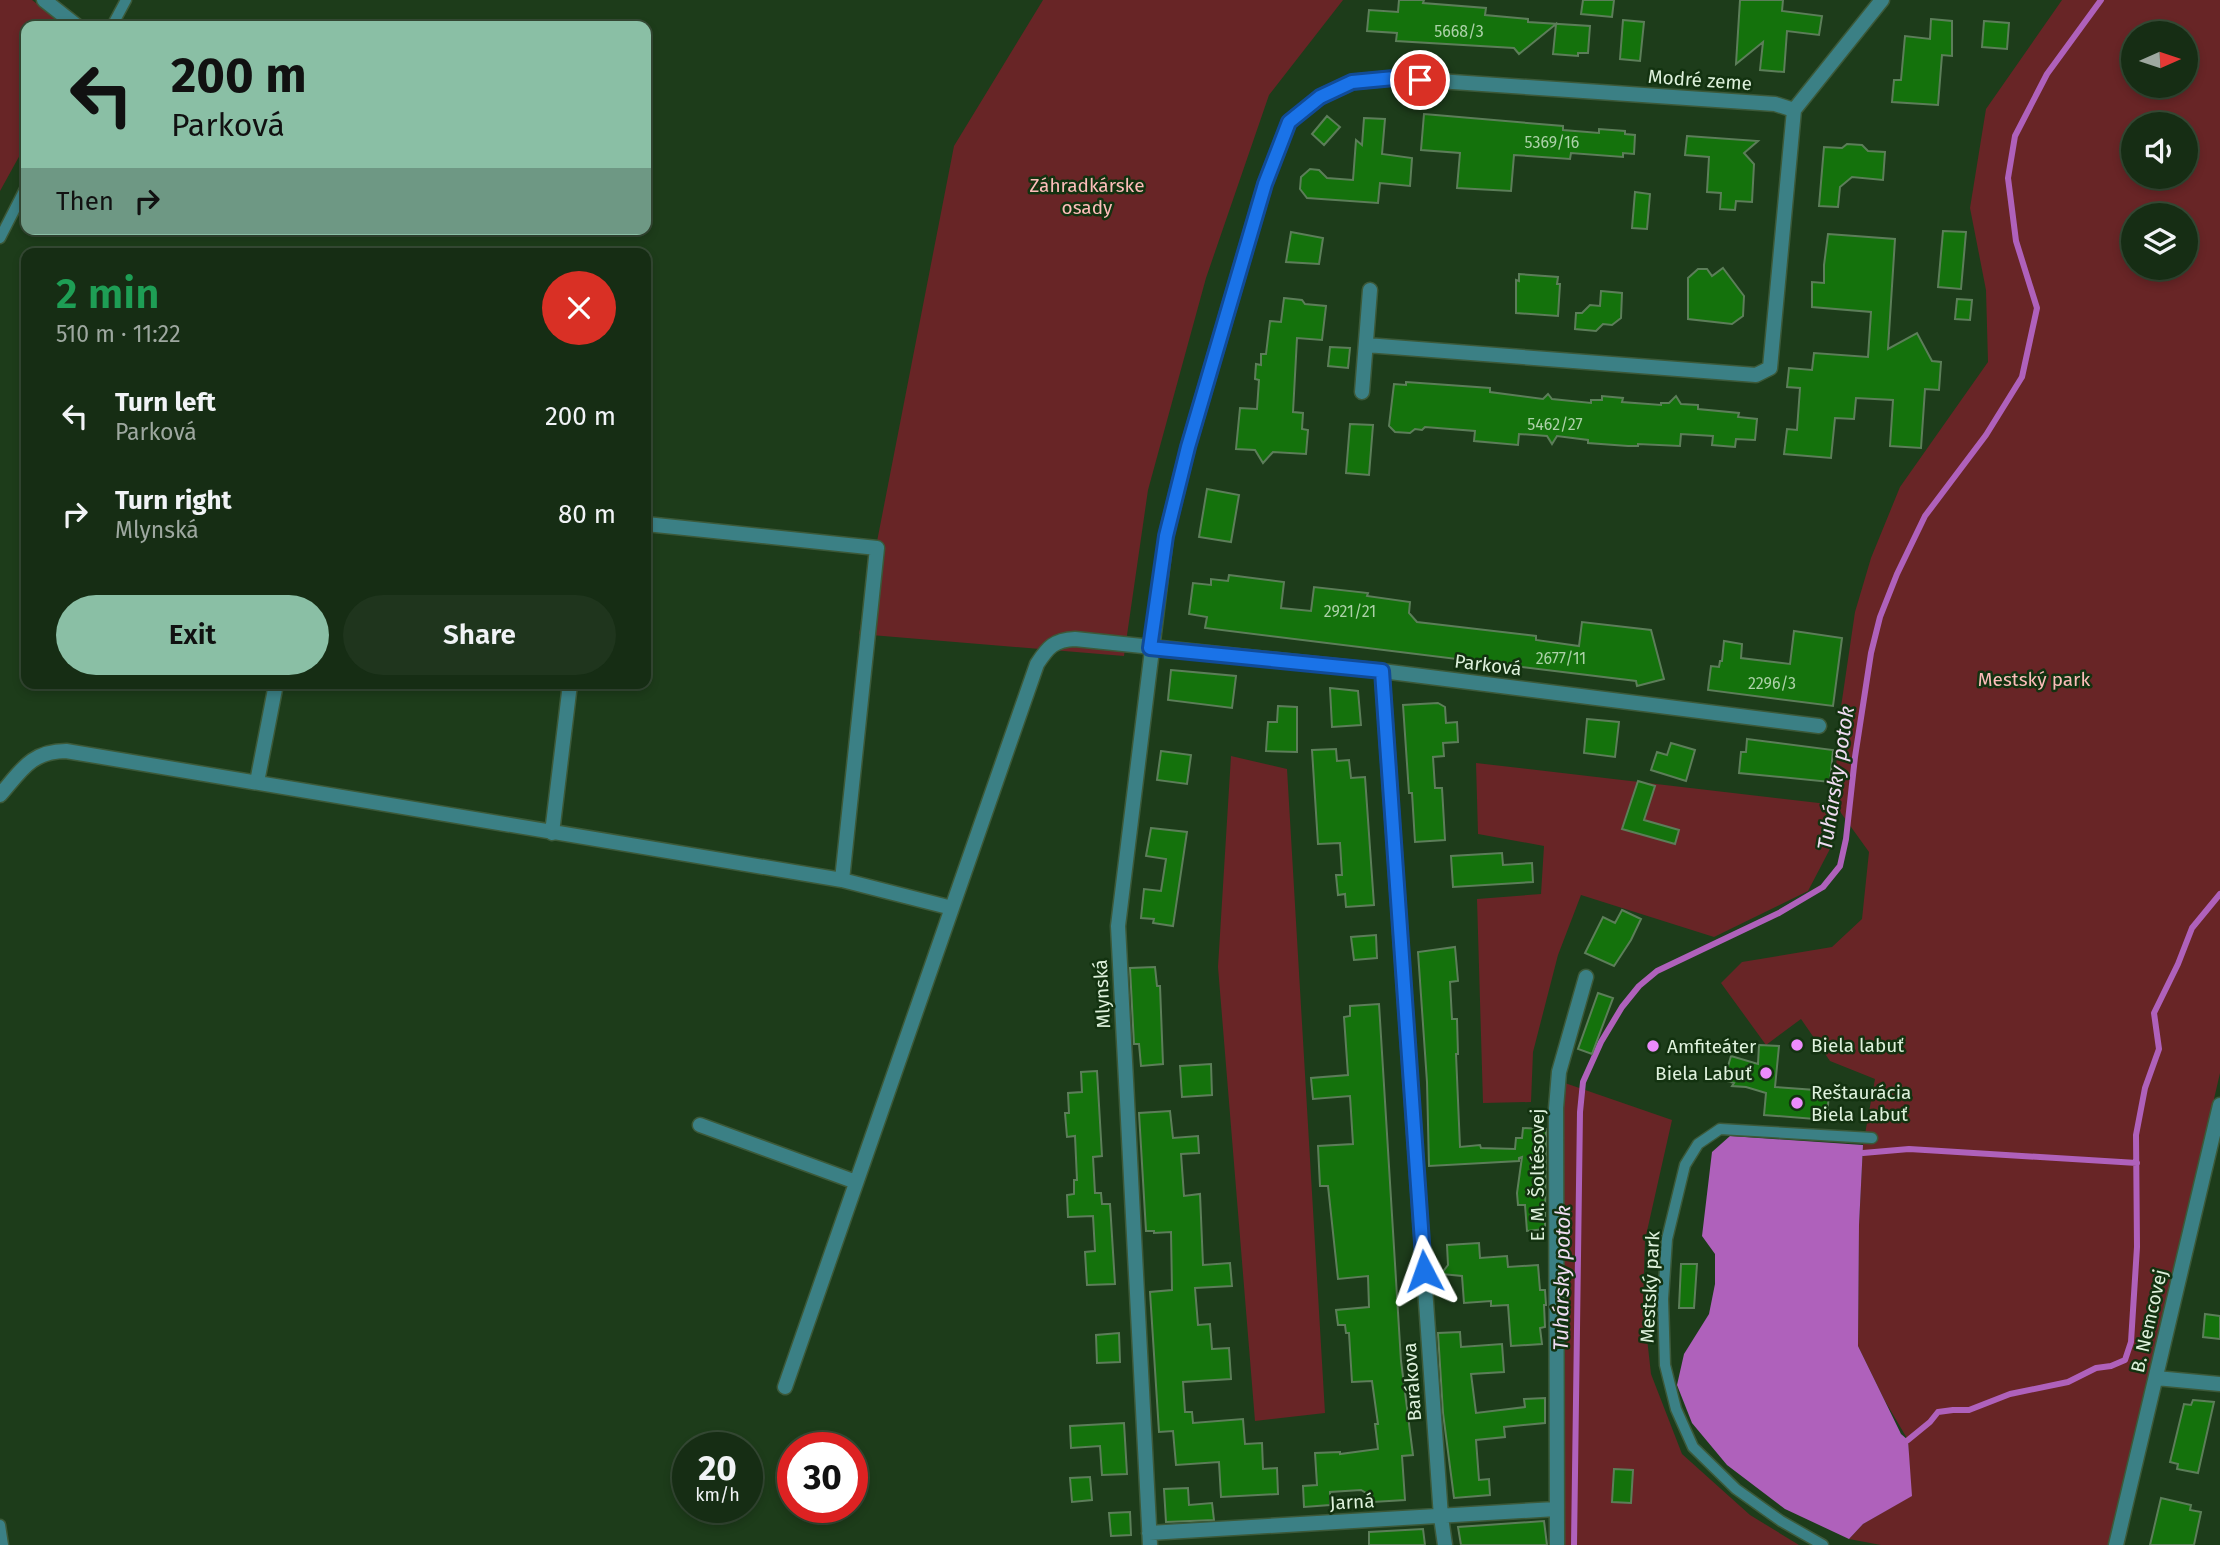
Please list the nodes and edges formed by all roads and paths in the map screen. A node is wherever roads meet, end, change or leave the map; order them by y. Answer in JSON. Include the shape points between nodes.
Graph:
{"nodes":[{"id":1,"x":44,"y":0,"type":"edge"},
{"id":2,"x":127,"y":0,"type":"edge"},
{"id":3,"x":1882,"y":0,"type":"edge"},
{"id":4,"x":71,"y":21,"type":"edge"},
{"id":5,"x":115,"y":21,"type":"edge"},
{"id":6,"x":1794,"y":110,"type":"junction"},
{"id":7,"x":21,"y":197,"type":"edge"},
{"id":8,"x":0,"y":238,"type":"edge"},
{"id":9,"x":1370,"y":290,"type":"dead end"},
{"id":10,"x":1366,"y":345,"type":"junction"},
{"id":11,"x":1362,"y":393,"type":"dead end"},
{"id":12,"x":1188,"y":447,"type":"joint"},
{"id":13,"x":651,"y":525,"type":"edge"},
{"id":14,"x":1150,"y":648,"type":"junction"},
{"id":15,"x":1382,"y":671,"type":"junction"},
{"id":16,"x":275,"y":689,"type":"edge"},
{"id":17,"x":569,"y":689,"type":"edge"},
{"id":18,"x":1819,"y":726,"type":"dead end"},
{"id":19,"x":257,"y":782,"type":"junction"},
{"id":20,"x":0,"y":795,"type":"edge"},
{"id":21,"x":552,"y":833,"type":"junction"},
{"id":22,"x":842,"y":880,"type":"junction"},
{"id":23,"x":952,"y":908,"type":"junction"},
{"id":24,"x":1586,"y":977,"type":"dead end"},
{"id":25,"x":2220,"y":1105,"type":"edge"},
{"id":26,"x":699,"y":1125,"type":"dead end"},
{"id":27,"x":1872,"y":1138,"type":"dead end"},
{"id":28,"x":2215,"y":1145,"type":"edge"},
{"id":29,"x":856,"y":1182,"type":"junction"},
{"id":30,"x":2156,"y":1378,"type":"junction"},
{"id":31,"x":2220,"y":1384,"type":"edge"},
{"id":32,"x":785,"y":1387,"type":"dead end"},
{"id":33,"x":1556,"y":1508,"type":"junction"},
{"id":34,"x":1441,"y":1517,"type":"junction"},
{"id":35,"x":0,"y":1525,"type":"edge"},
{"id":36,"x":1149,"y":1539,"type":"edge"},
{"id":37,"x":3,"y":1545,"type":"edge"},
{"id":38,"x":1445,"y":1545,"type":"edge"},
{"id":39,"x":1557,"y":1545,"type":"edge"},
{"id":40,"x":1823,"y":1545,"type":"edge"},
{"id":41,"x":2116,"y":1545,"type":"edge"}],
"edges":[{"from":1,"to":4,"type":"street"},
{"from":2,"to":5,"type":"lane"},
{"from":3,"to":6,"type":"street"},
{"from":6,"to":10,"type":"street","via":[[1770,368],[1756,375]]},
{"from":6,"to":12,"type":"street","name":"Modré zeme","via":[[1776,104],[1394,78],[1352,82],[1320,97],[1289,122],[1265,184]]},
{"from":7,"to":8,"type":"lane"},
{"from":9,"to":10,"type":"street"},
{"from":10,"to":11,"type":"street"},
{"from":12,"to":14,"type":"street","name":"Mlynská","via":[[1166,536]]},
{"from":13,"to":22,"type":"street","via":[[877,548]]},
{"from":14,"to":15,"type":"street","name":"Parková"},
{"from":14,"to":23,"type":"street","name":"Parková","via":[[1074,639],[1048,646],[1037,664]]},
{"from":14,"to":36,"type":"street","name":"Mlynská","via":[[1118,926]]},
{"from":15,"to":18,"type":"street","name":"Parková"},
{"from":15,"to":34,"type":"street","name":"Barákova"},
{"from":16,"to":19,"type":"street"},
{"from":17,"to":21,"type":"street"},
{"from":19,"to":20,"type":"street","via":[[49,751],[36,757]]},
{"from":19,"to":21,"type":"street"},
{"from":21,"to":22,"type":"street"},
{"from":22,"to":23,"type":"street"},
{"from":23,"to":29,"type":"street"},
{"from":24,"to":33,"type":"street","name":"E. M. Šoltésovej","via":[[1559,1072],[1556,1108]]},
{"from":25,"to":28,"type":"street","name":"B. Nemcovej"},
{"from":26,"to":29,"type":"street"},
{"from":27,"to":40,"type":"lane","name":"Mestský park","via":[[1720,1129],[1698,1144],[1685,1165],[1667,1239],[1665,1364],[1676,1409],[1693,1447],[1736,1489]]},
{"from":28,"to":30,"type":"street","name":"B. Nemcovej"},
{"from":29,"to":32,"type":"street"},
{"from":30,"to":31,"type":"street"},
{"from":30,"to":41,"type":"street","name":"B. Nemcovej"},
{"from":33,"to":34,"type":"street","name":"Jarná"},
{"from":33,"to":39,"type":"street","name":"E. M. Šoltésovej"},
{"from":34,"to":36,"type":"street","name":"Jarná"},
{"from":34,"to":38,"type":"street","name":"Barákova"},
{"from":35,"to":37,"type":"lane"}]}
